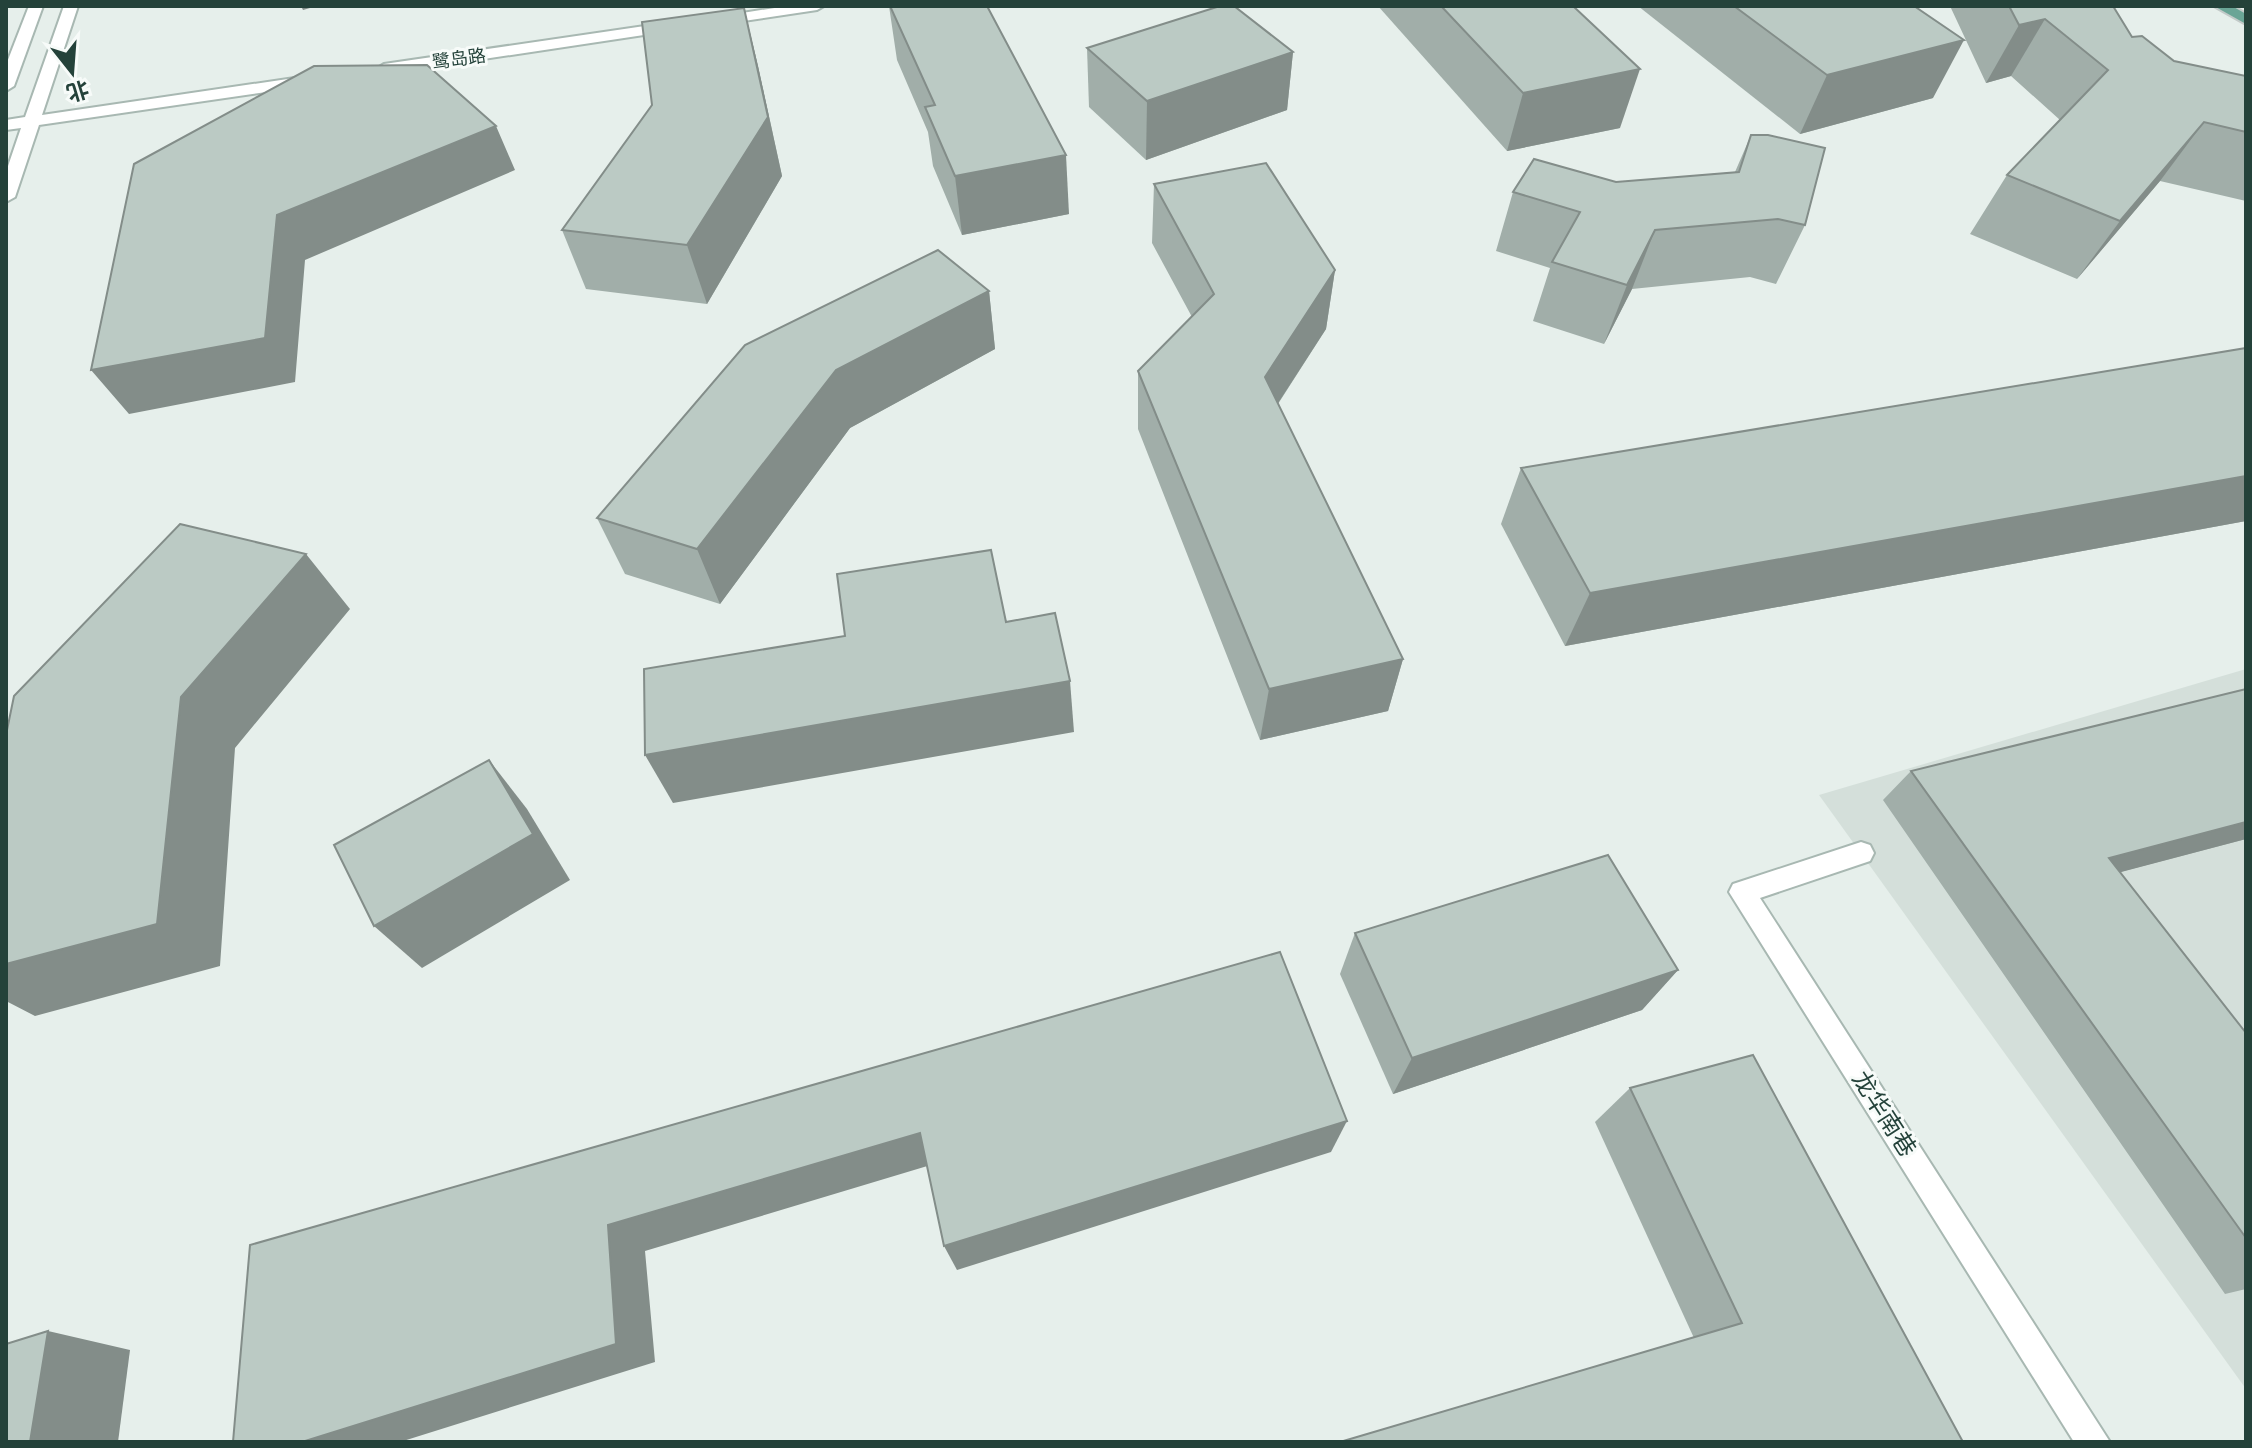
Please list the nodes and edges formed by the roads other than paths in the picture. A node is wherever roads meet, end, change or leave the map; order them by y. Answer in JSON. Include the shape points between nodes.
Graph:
{"nodes":[{"id":1,"x":36,"y":6,"type":"edge"},
{"id":2,"x":71,"y":6,"type":"edge"},
{"id":3,"x":817,"y":6,"type":"edge"},
{"id":4,"x":2221,"y":6,"type":"edge"},
{"id":5,"x":2246,"y":20,"type":"edge"},
{"id":6,"x":361,"y":73,"type":"edge"},
{"id":7,"x":330,"y":77,"type":"edge"},
{"id":8,"x":6,"y":86,"type":"edge"},
{"id":9,"x":31,"y":121,"type":"junction"},
{"id":10,"x":6,"y":125,"type":"edge"},
{"id":11,"x":6,"y":197,"type":"edge"},
{"id":12,"x":1861,"y":853,"type":"dead end"},
{"id":13,"x":2093,"y":1442,"type":"edge"}],
"edges":[{"from":1,"to":8,"type":"street"},
{"from":2,"to":9,"type":"street"},
{"from":3,"to":6,"type":"street","name":"鹭岛路"},
{"from":4,"to":5,"type":"main road"},
{"from":7,"to":9,"type":"street"},
{"from":9,"to":10,"type":"street"},
{"from":9,"to":11,"type":"street"},
{"from":12,"to":13,"type":"street","name":"龙华南巷","via":[[1742,892]]}]}
